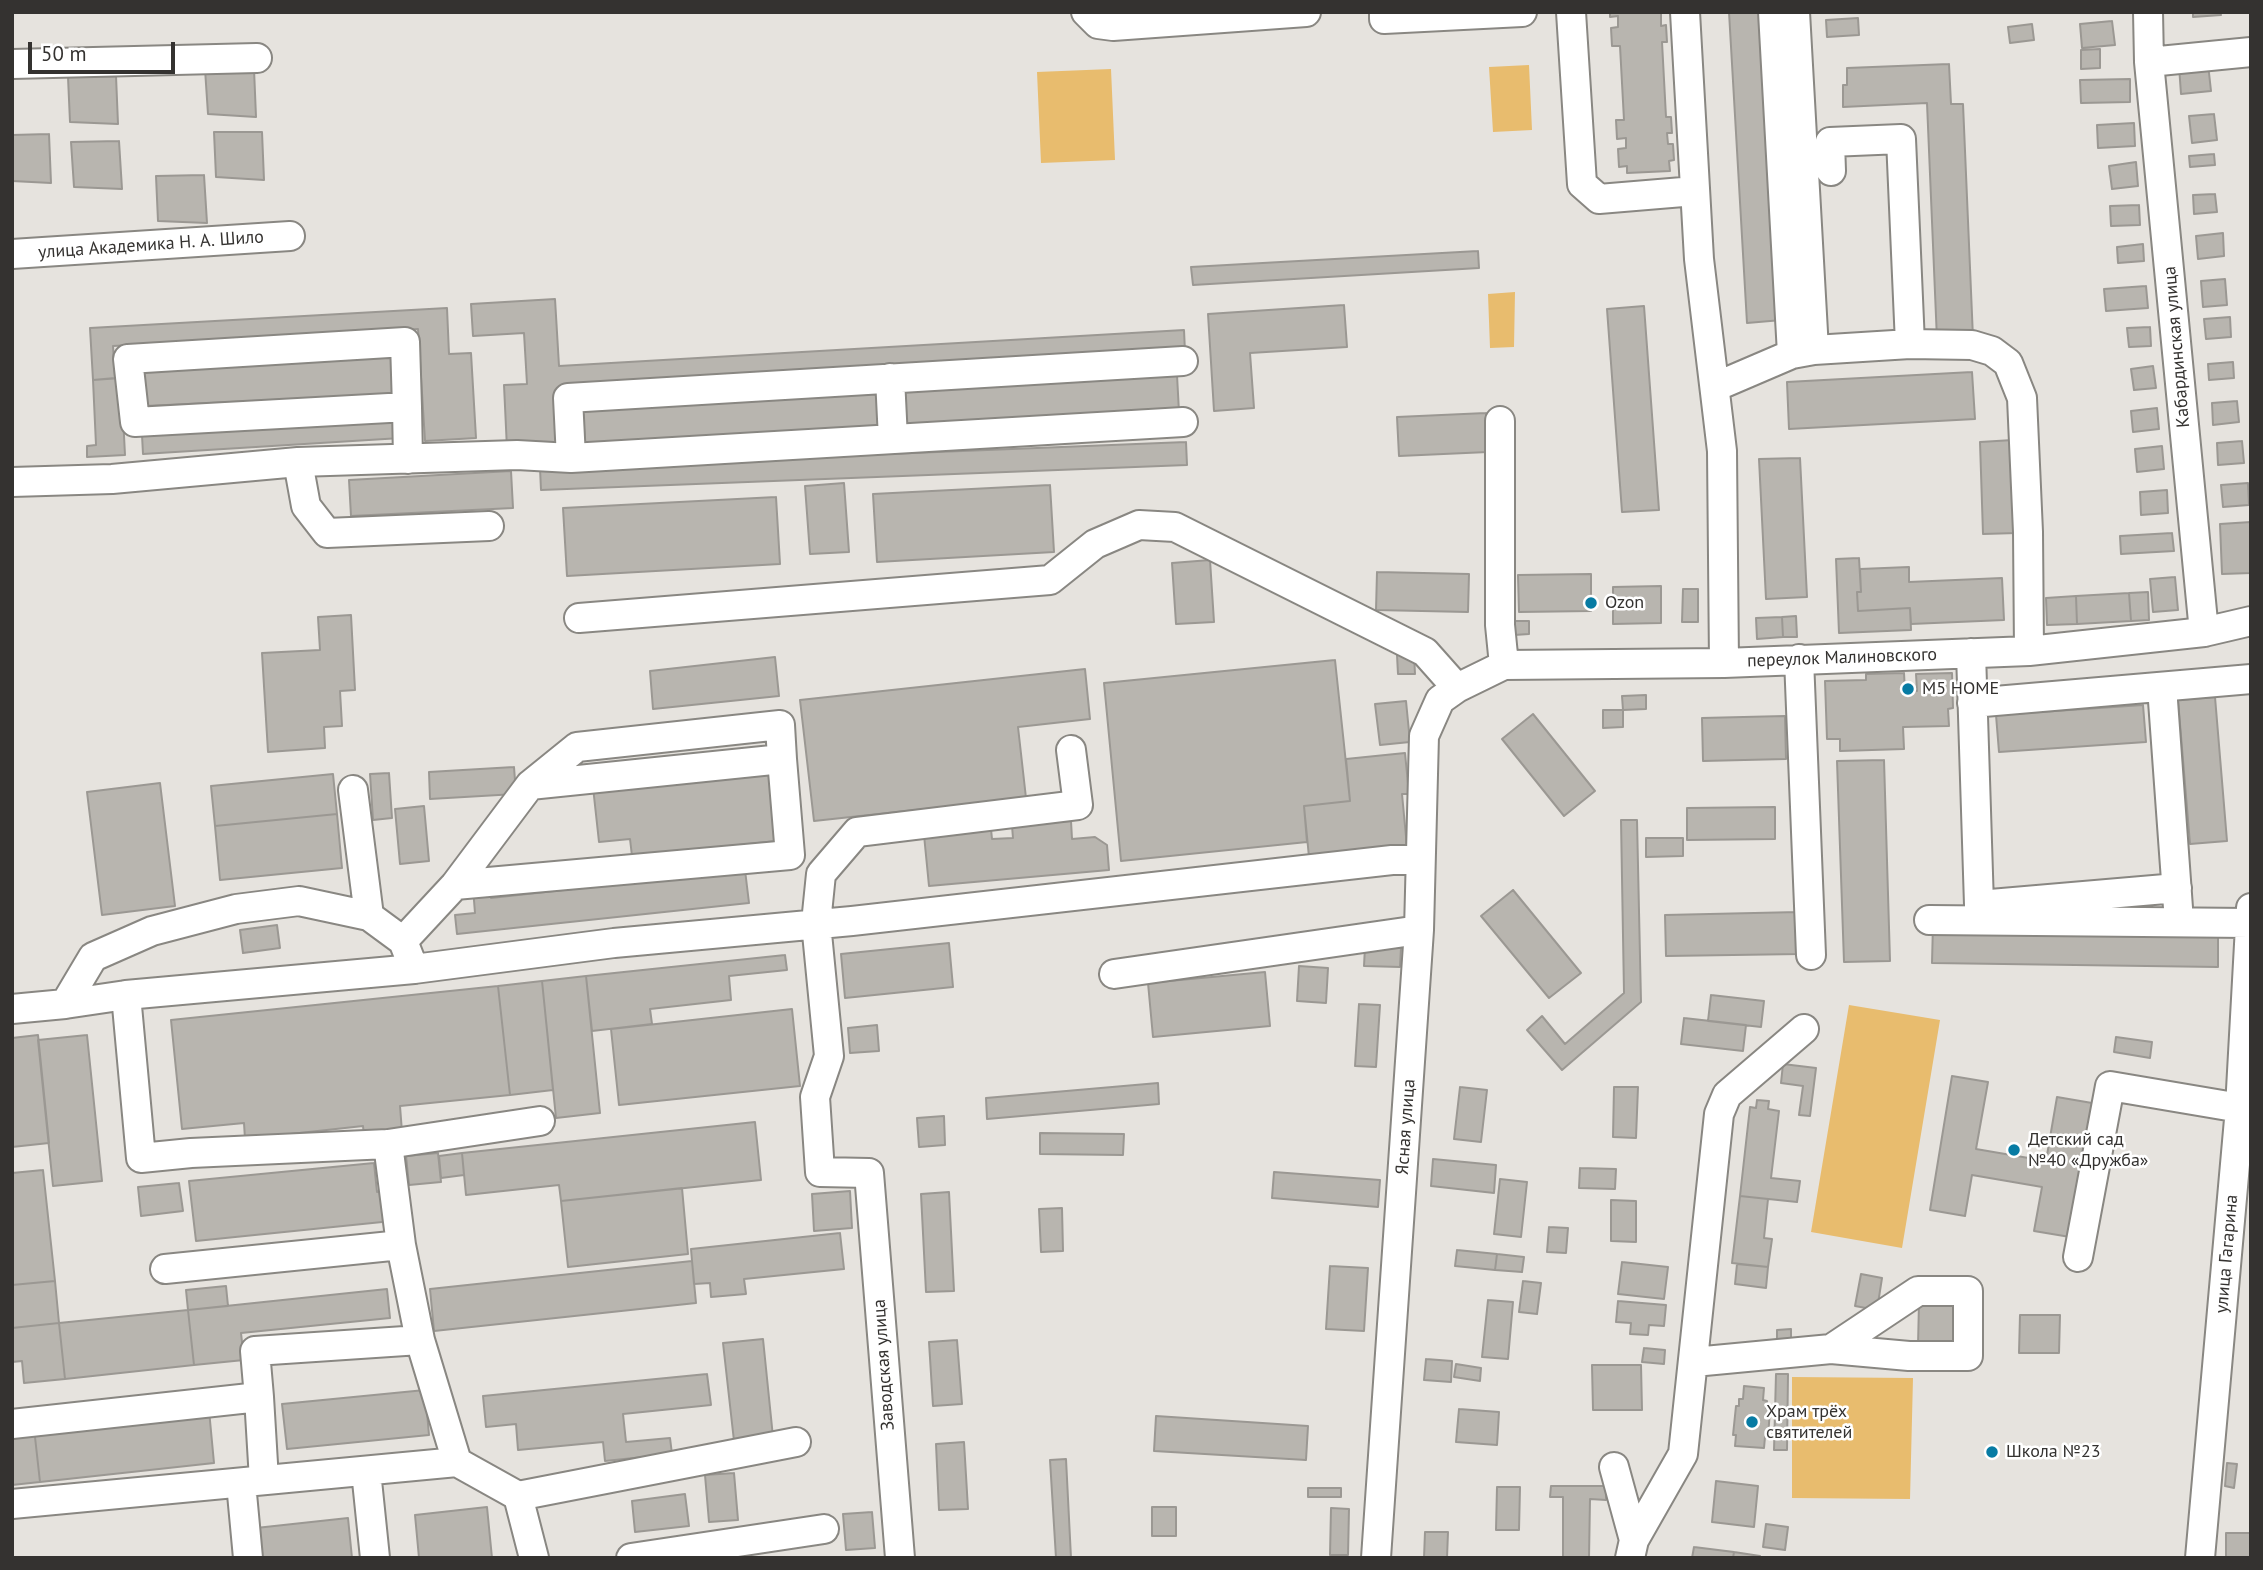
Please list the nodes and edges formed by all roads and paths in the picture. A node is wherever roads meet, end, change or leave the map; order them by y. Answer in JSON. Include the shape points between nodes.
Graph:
{"nodes":[{"id":1,"x":1086,"y":12,"type":"edge"},
{"id":2,"x":1307,"y":12,"type":"edge"},
{"id":3,"x":1384,"y":12,"type":"edge"},
{"id":4,"x":1522,"y":12,"type":"edge"},
{"id":5,"x":1571,"y":12,"type":"edge"},
{"id":6,"x":1685,"y":12,"type":"edge"},
{"id":7,"x":1773,"y":12,"type":"edge"},
{"id":8,"x":1795,"y":12,"type":"edge"},
{"id":9,"x":2148,"y":12,"type":"edge"},
{"id":10,"x":2251,"y":52,"type":"edge"},
{"id":11,"x":257,"y":58,"type":"dead end"},
{"id":12,"x":2149,"y":62,"type":"junction"},
{"id":13,"x":12,"y":64,"type":"edge"},
{"id":14,"x":1831,"y":171,"type":"dead end"},
{"id":15,"x":1695,"y":191,"type":"junction"},
{"id":16,"x":290,"y":236,"type":"dead end"},
{"id":17,"x":12,"y":254,"type":"edge"},
{"id":18,"x":1910,"y":344,"type":"junction"},
{"id":19,"x":1802,"y":352,"type":"junction"},
{"id":20,"x":1183,"y":361,"type":"dead end"},
{"id":21,"x":890,"y":378,"type":"junction"},
{"id":22,"x":1714,"y":387,"type":"junction"},
{"id":23,"x":407,"y":407,"type":"junction"},
{"id":24,"x":1500,"y":421,"type":"dead end"},
{"id":25,"x":1183,"y":422,"type":"dead end"},
{"id":26,"x":893,"y":439,"type":"junction"},
{"id":27,"x":571,"y":457,"type":"junction"},
{"id":28,"x":408,"y":458,"type":"junction"},
{"id":29,"x":298,"y":462,"type":"junction"},
{"id":30,"x":12,"y":482,"type":"edge"},
{"id":31,"x":489,"y":526,"type":"dead end"},
{"id":32,"x":579,"y":618,"type":"dead end"},
{"id":33,"x":2251,"y":621,"type":"edge"},
{"id":34,"x":2204,"y":632,"type":"junction"},
{"id":35,"x":2029,"y":651,"type":"junction"},
{"id":36,"x":1971,"y":653,"type":"junction"},
{"id":37,"x":1799,"y":659,"type":"junction"},
{"id":38,"x":1724,"y":663,"type":"junction"},
{"id":39,"x":1504,"y":665,"type":"junction"},
{"id":40,"x":2251,"y":679,"type":"edge"},
{"id":41,"x":2162,"y":687,"type":"junction"},
{"id":42,"x":1449,"y":694,"type":"junction"},
{"id":43,"x":1972,"y":703,"type":"junction"},
{"id":44,"x":1072,"y":750,"type":"dead end"},
{"id":45,"x":353,"y":790,"type":"dead end"},
{"id":46,"x":1420,"y":860,"type":"junction"},
{"id":47,"x":455,"y":884,"type":"junction"},
{"id":48,"x":2177,"y":888,"type":"junction"},
{"id":49,"x":2250,"y":915,"type":"edge"},
{"id":50,"x":369,"y":916,"type":"junction"},
{"id":51,"x":1929,"y":920,"type":"dead end"},
{"id":52,"x":2179,"y":922,"type":"junction"},
{"id":53,"x":816,"y":923,"type":"junction"},
{"id":54,"x":1419,"y":930,"type":"junction"},
{"id":55,"x":403,"y":941,"type":"junction"},
{"id":56,"x":1811,"y":955,"type":"dead end"},
{"id":57,"x":414,"y":969,"type":"junction"},
{"id":58,"x":1114,"y":974,"type":"dead end"},
{"id":59,"x":126,"y":995,"type":"junction"},
{"id":60,"x":65,"y":1004,"type":"junction"},
{"id":61,"x":12,"y":1009,"type":"edge"},
{"id":62,"x":1804,"y":1029,"type":"dead end"},
{"id":63,"x":2246,"y":1108,"type":"edge"},
{"id":64,"x":540,"y":1121,"type":"dead end"},
{"id":65,"x":388,"y":1144,"type":"junction"},
{"id":66,"x":401,"y":1245,"type":"junction"},
{"id":67,"x":2078,"y":1258,"type":"dead end"},
{"id":68,"x":165,"y":1269,"type":"dead end"},
{"id":69,"x":420,"y":1340,"type":"junction"},
{"id":70,"x":1831,"y":1349,"type":"junction"},
{"id":71,"x":1694,"y":1363,"type":"junction"},
{"id":72,"x":259,"y":1397,"type":"junction"},
{"id":73,"x":12,"y":1424,"type":"edge"},
{"id":74,"x":796,"y":1442,"type":"dead end"},
{"id":75,"x":457,"y":1462,"type":"junction"},
{"id":76,"x":1614,"y":1467,"type":"dead end"},
{"id":77,"x":366,"y":1471,"type":"junction"},
{"id":78,"x":252,"y":1482,"type":"junction"},
{"id":79,"x":518,"y":1496,"type":"junction"},
{"id":80,"x":12,"y":1504,"type":"edge"},
{"id":81,"x":824,"y":1529,"type":"dead end"},
{"id":82,"x":1632,"y":1549,"type":"edge"},
{"id":83,"x":701,"y":1553,"type":"edge"},
{"id":84,"x":248,"y":1558,"type":"edge"},
{"id":85,"x":375,"y":1558,"type":"edge"},
{"id":86,"x":534,"y":1558,"type":"edge"},
{"id":87,"x":631,"y":1558,"type":"edge"},
{"id":88,"x":900,"y":1558,"type":"edge"},
{"id":89,"x":1376,"y":1558,"type":"edge"},
{"id":90,"x":2200,"y":1558,"type":"edge"}],
"edges":[{"from":1,"to":2,"type":"street","via":[[1098,24],[1113,26]]},
{"from":3,"to":4,"type":"street","via":[[1384,19]]},
{"from":5,"to":15,"type":"street","via":[[1582,184],[1599,199]]},
{"from":6,"to":15,"type":"street"},
{"from":7,"to":19,"type":"street"},
{"from":8,"to":19,"type":"street"},
{"from":9,"to":12,"type":"street","name":"Кабардинская улица"},
{"from":10,"to":12,"type":"street"},
{"from":11,"to":13,"type":"street"},
{"from":12,"to":34,"type":"street","name":"Кабардинская улица"},
{"from":14,"to":18,"type":"street","via":[[1830,142],[1901,139]]},
{"from":15,"to":22,"type":"street"},
{"from":16,"to":17,"type":"street","name":"улица Академика Н. А. Шило"},
{"from":18,"to":19,"type":"street"},
{"from":18,"to":35,"type":"street","via":[[1972,345],[1992,351],[2008,363],[2022,398]]},
{"from":19,"to":22,"type":"street"},
{"from":20,"to":21,"type":"street"},
{"from":21,"to":26,"type":"street"},
{"from":21,"to":27,"type":"street","via":[[568,398]]},
{"from":22,"to":38,"type":"street","via":[[1722,450]]},
{"from":23,"to":23,"type":"street","via":[[135,422],[128,359],[405,342]]},
{"from":23,"to":28,"type":"street"},
{"from":24,"to":39,"type":"street"},
{"from":25,"to":26,"type":"street"},
{"from":26,"to":27,"type":"street"},
{"from":27,"to":28,"type":"street"},
{"from":28,"to":29,"type":"street"},
{"from":29,"to":30,"type":"street"},
{"from":29,"to":31,"type":"street","via":[[306,506],[327,533]]},
{"from":32,"to":42,"type":"street","via":[[1049,580],[1095,544],[1139,525],[1175,527],[1425,652]]},
{"from":33,"to":34,"type":"street","name":"переулок Малиновского"},
{"from":34,"to":35,"type":"street","name":"переулок Малиновского"},
{"from":35,"to":36,"type":"street","name":"переулок Малиновского"},
{"from":36,"to":37,"type":"street","name":"переулок Малиновского"},
{"from":36,"to":43,"type":"street"},
{"from":37,"to":38,"type":"street","name":"переулок Малиновского"},
{"from":37,"to":56,"type":"street"},
{"from":38,"to":39,"type":"street","name":"переулок Малиновского"},
{"from":39,"to":42,"type":"street","name":"переулок Малиновского"},
{"from":40,"to":41,"type":"street"},
{"from":41,"to":43,"type":"street"},
{"from":41,"to":48,"type":"street"},
{"from":42,"to":46,"type":"street","name":"Ясная улица","via":[[1424,736]]},
{"from":43,"to":48,"type":"street","via":[[1979,905]]},
{"from":44,"to":53,"type":"street","via":[[1078,805],[857,832],[821,874]]},
{"from":45,"to":50,"type":"street"},
{"from":46,"to":53,"type":"street"},
{"from":46,"to":54,"type":"street","name":"Ясная улица"},
{"from":47,"to":47,"type":"street","via":[[790,855],[780,725],[577,747],[530,785]]},
{"from":47,"to":55,"type":"street"},
{"from":48,"to":52,"type":"street"},
{"from":49,"to":52,"type":"street"},
{"from":49,"to":63,"type":"street","name":"улица Гагарина"},
{"from":50,"to":55,"type":"street"},
{"from":50,"to":60,"type":"street","via":[[299,901],[236,908],[152,931],[93,957]]},
{"from":51,"to":52,"type":"street"},
{"from":53,"to":57,"type":"street"},
{"from":53,"to":88,"type":"street","name":"Заводская улица","via":[[829,1056],[815,1097],[820,1172],[869,1173]]},
{"from":54,"to":58,"type":"street"},
{"from":54,"to":89,"type":"street","name":"Ясная улица"},
{"from":55,"to":57,"type":"street"},
{"from":57,"to":59,"type":"street"},
{"from":59,"to":60,"type":"street"},
{"from":59,"to":65,"type":"street","via":[[141,1158]]},
{"from":60,"to":61,"type":"street"},
{"from":62,"to":71,"type":"street","via":[[1727,1095],[1719,1114]]},
{"from":63,"to":67,"type":"street","via":[[2110,1086]]},
{"from":63,"to":90,"type":"street","name":"улица Гагарина"},
{"from":64,"to":65,"type":"street"},
{"from":65,"to":66,"type":"street"},
{"from":66,"to":68,"type":"street"},
{"from":66,"to":69,"type":"street"},
{"from":69,"to":72,"type":"street","via":[[255,1351]]},
{"from":69,"to":75,"type":"street"},
{"from":70,"to":70,"type":"street","via":[[1918,1291],[1968,1291],[1968,1356]]},
{"from":70,"to":71,"type":"street"},
{"from":71,"to":82,"type":"street","via":[[1684,1454]]},
{"from":72,"to":73,"type":"street"},
{"from":72,"to":78,"type":"street"},
{"from":74,"to":79,"type":"street"},
{"from":75,"to":77,"type":"street"},
{"from":75,"to":79,"type":"street"},
{"from":76,"to":82,"type":"street"},
{"from":77,"to":78,"type":"street"},
{"from":77,"to":85,"type":"street"},
{"from":78,"to":80,"type":"street"},
{"from":78,"to":84,"type":"street"},
{"from":79,"to":86,"type":"street"},
{"from":81,"to":83,"type":"street"},
{"from":83,"to":87,"type":"street"}]}
